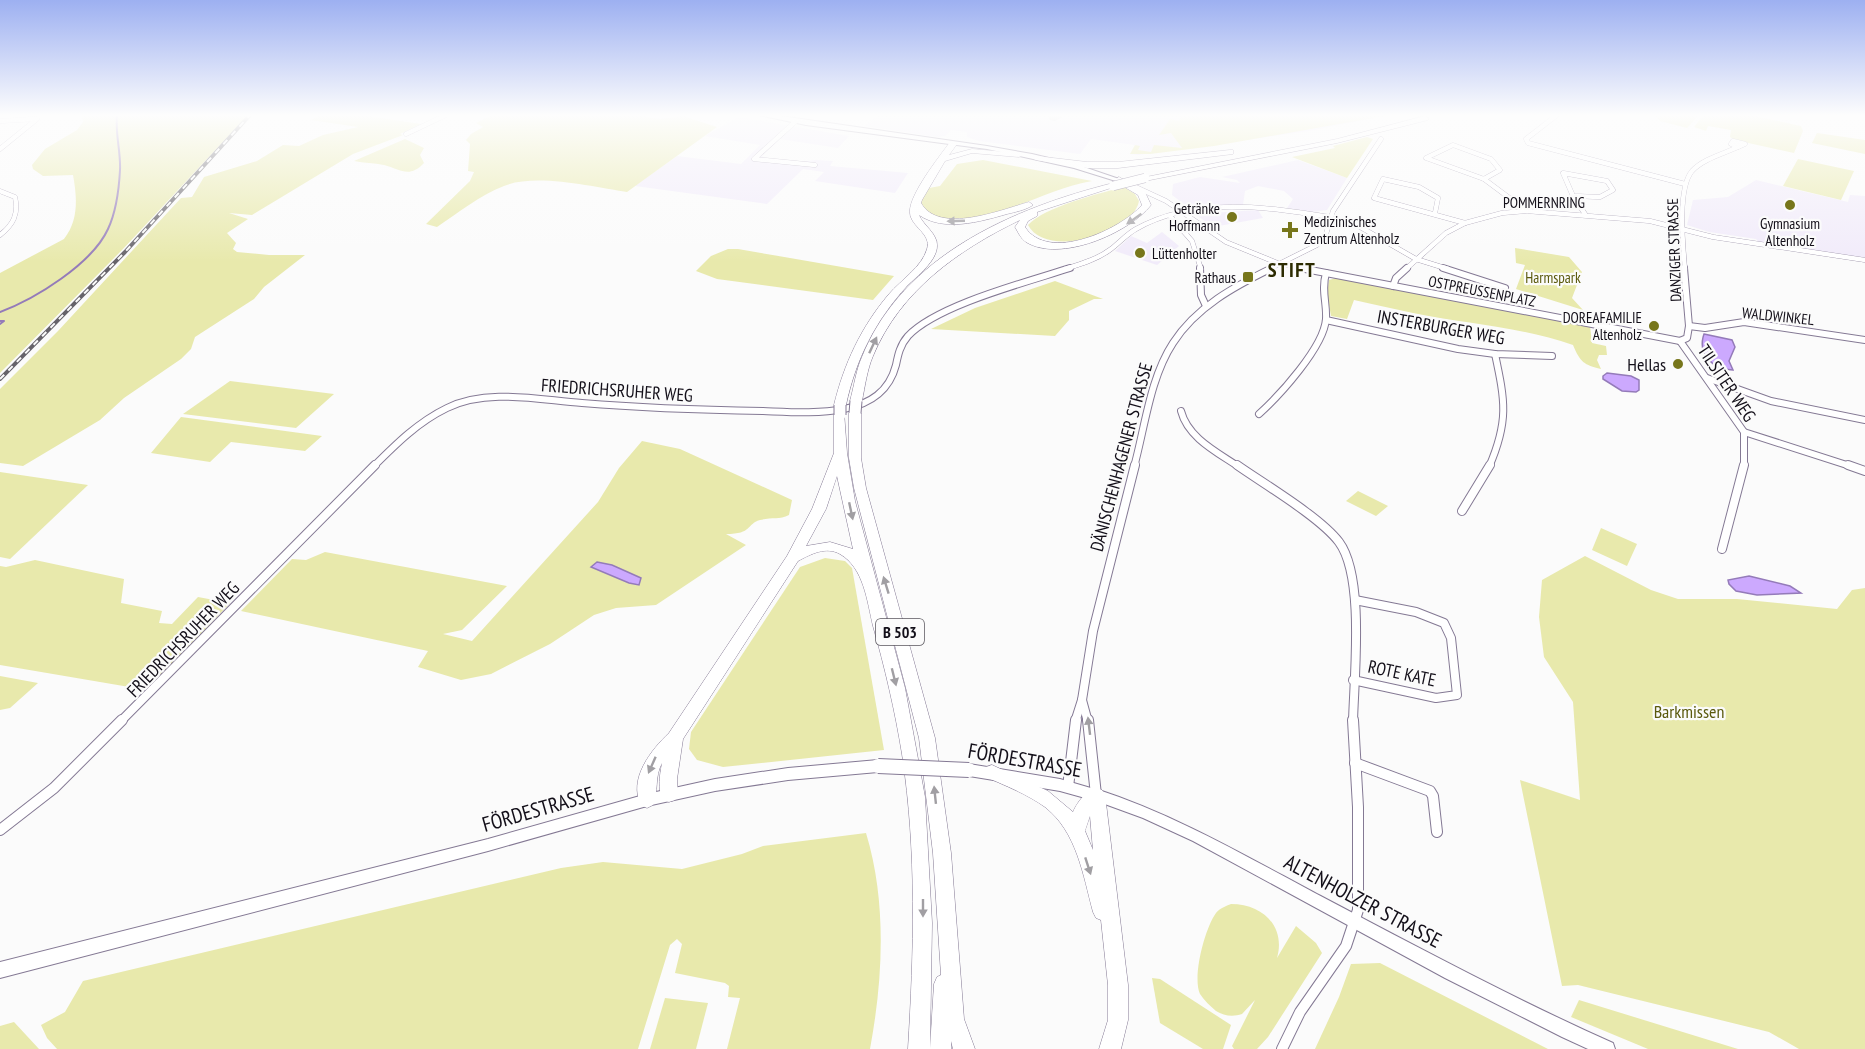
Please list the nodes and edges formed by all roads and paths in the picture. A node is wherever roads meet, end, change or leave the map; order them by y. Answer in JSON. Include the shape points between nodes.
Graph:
{"nodes":[{"id":1,"x":804,"y":164,"type":"edge"},
{"id":2,"x":941,"y":164,"type":"edge"},
{"id":3,"x":1055,"y":164,"type":"edge"},
{"id":4,"x":1094,"y":164,"type":"edge"},
{"id":5,"x":1126,"y":164,"type":"edge"},
{"id":6,"x":1200,"y":164,"type":"edge"},
{"id":7,"x":1208,"y":164,"type":"edge"},
{"id":8,"x":1362,"y":164,"type":"edge"},
{"id":9,"x":1440,"y":164,"type":"edge"},
{"id":10,"x":1495,"y":164,"type":"edge"},
{"id":11,"x":1610,"y":164,"type":"edge"},
{"id":12,"x":1704,"y":164,"type":"edge"},
{"id":13,"x":815,"y":165,"type":"dead end"},
{"id":14,"x":1141,"y":176,"type":"junction"},
{"id":15,"x":1484,"y":179,"type":"junction"},
{"id":16,"x":1112,"y":182,"type":"junction"},
{"id":17,"x":1685,"y":183,"type":"junction"},
{"id":18,"x":0,"y":191,"type":"edge"},
{"id":19,"x":1572,"y":196,"type":"junction"},
{"id":20,"x":916,"y":202,"type":"junction"},
{"id":21,"x":1033,"y":204,"type":"junction"},
{"id":22,"x":1045,"y":207,"type":"junction"},
{"id":23,"x":1527,"y":211,"type":"junction"},
{"id":24,"x":1184,"y":213,"type":"junction"},
{"id":25,"x":1435,"y":213,"type":"junction"},
{"id":26,"x":1585,"y":214,"type":"junction"},
{"id":27,"x":1330,"y":217,"type":"junction"},
{"id":28,"x":1173,"y":218,"type":"junction"},
{"id":29,"x":1465,"y":223,"type":"junction"},
{"id":30,"x":1355,"y":224,"type":"dead end"},
{"id":31,"x":1684,"y":230,"type":"junction"},
{"id":32,"x":0,"y":235,"type":"edge"},
{"id":33,"x":1416,"y":259,"type":"junction"},
{"id":34,"x":1865,"y":260,"type":"edge"},
{"id":35,"x":1280,"y":264,"type":"junction"},
{"id":36,"x":920,"y":268,"type":"junction"},
{"id":37,"x":1326,"y":273,"type":"junction"},
{"id":38,"x":1393,"y":286,"type":"junction"},
{"id":39,"x":1505,"y":288,"type":"dead end"},
{"id":40,"x":1206,"y":306,"type":"junction"},
{"id":41,"x":1326,"y":320,"type":"junction"},
{"id":42,"x":1689,"y":326,"type":"junction"},
{"id":43,"x":1865,"y":340,"type":"edge"},
{"id":44,"x":1680,"y":341,"type":"junction"},
{"id":45,"x":1495,"y":354,"type":"junction"},
{"id":46,"x":1552,"y":356,"type":"dead end"},
{"id":47,"x":1707,"y":378,"type":"junction"},
{"id":48,"x":848,"y":409,"type":"junction"},
{"id":49,"x":1181,"y":411,"type":"dead end"},
{"id":50,"x":1259,"y":414,"type":"dead end"},
{"id":51,"x":1865,"y":420,"type":"edge"},
{"id":52,"x":1744,"y":432,"type":"junction"},
{"id":53,"x":838,"y":454,"type":"junction"},
{"id":54,"x":1865,"y":471,"type":"edge"},
{"id":55,"x":1462,"y":511,"type":"dead end"},
{"id":56,"x":1722,"y":549,"type":"dead end"},
{"id":57,"x":794,"y":558,"type":"junction"},
{"id":58,"x":863,"y":568,"type":"junction"},
{"id":59,"x":1355,"y":600,"type":"junction"},
{"id":60,"x":1353,"y":680,"type":"junction"},
{"id":61,"x":1082,"y":700,"type":"junction"},
{"id":62,"x":675,"y":738,"type":"junction"},
{"id":63,"x":1355,"y":764,"type":"junction"},
{"id":64,"x":992,"y":772,"type":"junction"},
{"id":65,"x":1068,"y":787,"type":"junction"},
{"id":66,"x":669,"y":795,"type":"junction"},
{"id":67,"x":1096,"y":795,"type":"junction"},
{"id":68,"x":647,"y":800,"type":"junction"},
{"id":69,"x":0,"y":830,"type":"edge"},
{"id":70,"x":1076,"y":830,"type":"junction"},
{"id":71,"x":1437,"y":832,"type":"dead end"},
{"id":72,"x":942,"y":853,"type":"junction"},
{"id":73,"x":1355,"y":922,"type":"junction"},
{"id":74,"x":1113,"y":942,"type":"junction"},
{"id":75,"x":0,"y":970,"type":"edge"},
{"id":76,"x":1110,"y":1046,"type":"edge"},
{"id":77,"x":919,"y":1049,"type":"edge"},
{"id":78,"x":940,"y":1049,"type":"edge"},
{"id":79,"x":964,"y":1049,"type":"edge"},
{"id":80,"x":1282,"y":1049,"type":"edge"},
{"id":81,"x":1607,"y":1049,"type":"edge"}],
"edges":[{"from":1,"to":13,"type":"street"},
{"from":2,"to":20,"type":"highway"},
{"from":3,"to":16,"type":"street"},
{"from":4,"to":5,"type":"highway"},
{"from":6,"to":14,"type":"highway","number":"B 503"},
{"from":7,"to":14,"type":"highway","number":"B 503"},
{"from":8,"to":27,"type":"street","name":"DÄNISCHENHAGENER STRASSE"},
{"from":9,"to":15,"type":"street"},
{"from":10,"to":15,"type":"street","via":[[1500,170]]},
{"from":11,"to":17,"type":"street"},
{"from":12,"to":17,"type":"street","name":"DANZIGER STRASSE","via":[[1694,169]]},
{"from":14,"to":16,"type":"highway","number":"B 503","bridge":true},
{"from":15,"to":23,"type":"street"},
{"from":16,"to":21,"type":"highway","number":"B 503"},
{"from":16,"to":22,"type":"highway","number":"B 503"},
{"from":16,"to":22,"type":"highway","number":"B 503","one_way":true,"via":[[1142,194],[1147,205],[1137,218],[1099,237],[1060,245],[1029,238],[1021,232],[1022,223]]},
{"from":16,"to":24,"type":"street","name":"OSTPREUSSENPLATZ","via":[[1149,192]]},
{"from":17,"to":31,"type":"street","name":"DANZIGER STRASSE"},
{"from":18,"to":32,"type":"street","via":[[15,197],[18,206],[13,222]]},
{"from":19,"to":19,"type":"street","via":[[1565,172],[1607,181],[1613,190],[1600,197]]},
{"from":19,"to":26,"type":"street"},
{"from":21,"to":20,"type":"highway","one_way":true,"via":[[955,222],[927,217]]},
{"from":20,"to":36,"type":"highway","number":"B 503","via":[[915,217],[933,243]]},
{"from":21,"to":36,"type":"highway","number":"B 503","via":[[972,232]]},
{"from":48,"to":22,"type":"highway","number":"B 503","one_way":true,"via":[[878,334],[921,279],[979,237]]},
{"from":23,"to":26,"type":"street","name":"POMMERNRING"},
{"from":23,"to":29,"type":"street","name":"POMMERNRING"},
{"from":24,"to":27,"type":"street","name":"FRIEDRICHSRUHER WEG","via":[[1245,207]]},
{"from":24,"to":28,"type":"street","name":"FRIEDRICHSRUHER WEG"},
{"from":24,"to":35,"type":"street","name":"OSTPREUSSENPLATZ","via":[[1226,242]]},
{"from":25,"to":25,"type":"street","via":[[1403,205],[1374,198],[1383,179],[1413,186],[1438,198]]},
{"from":25,"to":29,"type":"street"},
{"from":26,"to":31,"type":"street","name":"POMMERNRING","via":[[1650,221]]},
{"from":27,"to":35,"type":"street","name":"DÄNISCHENHAGENER STRASSE","via":[[1326,234],[1317,245]]},
{"from":28,"to":40,"type":"street","via":[[1195,243],[1201,299]]},
{"from":28,"to":69,"type":"street","name":"FRIEDRICHSRUHER WEG","via":[[1137,228],[1104,254],[956,309],[921,326],[898,350],[890,381],[864,405],[826,412],[673,410],[507,397],[463,402],[437,412],[408,432],[54,788]]},
{"from":29,"to":33,"type":"street","name":"POMMERNRING","via":[[1446,233]]},
{"from":30,"to":33,"type":"street"},
{"from":31,"to":34,"type":"street","name":"POMMERNRING"},
{"from":31,"to":42,"type":"street","name":"DANZIGER STRASSE"},
{"from":33,"to":38,"type":"street","name":"POMMERNRING"},
{"from":33,"to":39,"type":"street"},
{"from":35,"to":37,"type":"street","name":"OSTPREUSSENPLATZ"},
{"from":35,"to":40,"type":"street","name":"DÄNISCHENHAGENER STRASSE"},
{"from":36,"to":48,"type":"highway","number":"B 503","via":[[886,302],[866,333],[846,377]]},
{"from":37,"to":38,"type":"street","name":"OSTPREUSSENPLATZ"},
{"from":37,"to":41,"type":"street","via":[[1322,293]]},
{"from":38,"to":44,"type":"street","name":"OSTPREUSSENPLATZ"},
{"from":40,"to":61,"type":"street","name":"DÄNISCHENHAGENER STRASSE","via":[[1173,342],[1159,370],[1093,631]]},
{"from":41,"to":45,"type":"street","name":"INSTERBURGER WEG"},
{"from":41,"to":50,"type":"street","via":[[1319,340],[1283,392]]},
{"from":42,"to":43,"type":"street","name":"WALDWINKEL","via":[[1705,328],[1744,322]]},
{"from":42,"to":44,"type":"street","name":"DANZIGER STRASSE","via":[[1687,338]]},
{"from":44,"to":47,"type":"street","name":"TILSITER WEG"},
{"from":45,"to":46,"type":"street","name":"INSTERBURGER WEG"},
{"from":45,"to":55,"type":"street","via":[[1503,384],[1502,424],[1491,466]]},
{"from":47,"to":51,"type":"street","via":[[1771,401]]},
{"from":47,"to":52,"type":"street","name":"TILSITER WEG"},
{"from":48,"to":53,"type":"highway","number":"B 503"},
{"from":72,"to":48,"type":"highway","number":"B 503","one_way":true,"via":[[921,707],[860,488]]},
{"from":49,"to":59,"type":"street","name":"ROTE KATE","via":[[1184,422],[1201,441],[1306,513],[1338,542],[1352,570]]},
{"from":52,"to":54,"type":"street"},
{"from":52,"to":56,"type":"street","name":"TILSITER WEG","via":[[1744,473]]},
{"from":53,"to":57,"type":"highway","via":[[819,509]]},
{"from":53,"to":58,"type":"highway","number":"B 503","one_way":true},
{"from":57,"to":58,"type":"highway","via":[[814,547],[836,546],[849,551]]},
{"from":57,"to":62,"type":"highway"},
{"from":58,"to":77,"type":"highway","number":"B 503","one_way":true,"via":[[902,711],[914,791],[923,890]]},
{"from":59,"to":60,"type":"street","name":"ROTE KATE"},
{"from":59,"to":60,"type":"street","name":"ROTE KATE","via":[[1416,612],[1444,623],[1451,638],[1456,695],[1437,698]]},
{"from":60,"to":63,"type":"street","name":"ROTE KATE"},
{"from":61,"to":65,"type":"street","name":"DÄNISCHENHAGENER STRASSE","via":[[1076,717]]},
{"from":67,"to":61,"type":"street","name":"DÄNISCHENHAGENER STRASSE","one_way":true,"via":[[1088,718]]},
{"from":62,"to":66,"type":"highway"},
{"from":62,"to":68,"type":"highway","one_way":true,"via":[[658,752],[649,768]]},
{"from":63,"to":71,"type":"street","via":[[1430,791]]},
{"from":63,"to":73,"type":"street","name":"ROTE KATE","via":[[1359,864]]},
{"from":64,"to":65,"type":"street","name":"FÖRDESTRASSE"},
{"from":64,"to":66,"type":"street","name":"FÖRDESTRASSE","bridge":true,"via":[[878,766],[788,774]]},
{"from":64,"to":70,"type":"highway","via":[[1057,807]]},
{"from":65,"to":67,"type":"street","name":"FÖRDESTRASSE"},
{"from":66,"to":68,"type":"street","name":"FÖRDESTRASSE"},
{"from":67,"to":70,"type":"highway","via":[[1081,813]]},
{"from":67,"to":73,"type":"street","name":"ALTENHOLZER STRASSE","via":[[1123,803],[1208,842]]},
{"from":67,"to":74,"type":"highway"},
{"from":68,"to":75,"type":"street","name":"FÖRDESTRASSE","via":[[488,845]]},
{"from":70,"to":74,"type":"highway","one_way":true},
{"from":72,"to":78,"type":"highway","number":"B 503","via":[[944,989]]},
{"from":72,"to":79,"type":"highway","via":[[954,1019]]},
{"from":73,"to":80,"type":"street","name":"ROTE KATE","via":[[1346,946],[1300,1012]]},
{"from":73,"to":81,"type":"street","name":"ALTENHOLZER STRASSE"},
{"from":74,"to":76,"type":"highway","via":[[1118,1020]]}]}
